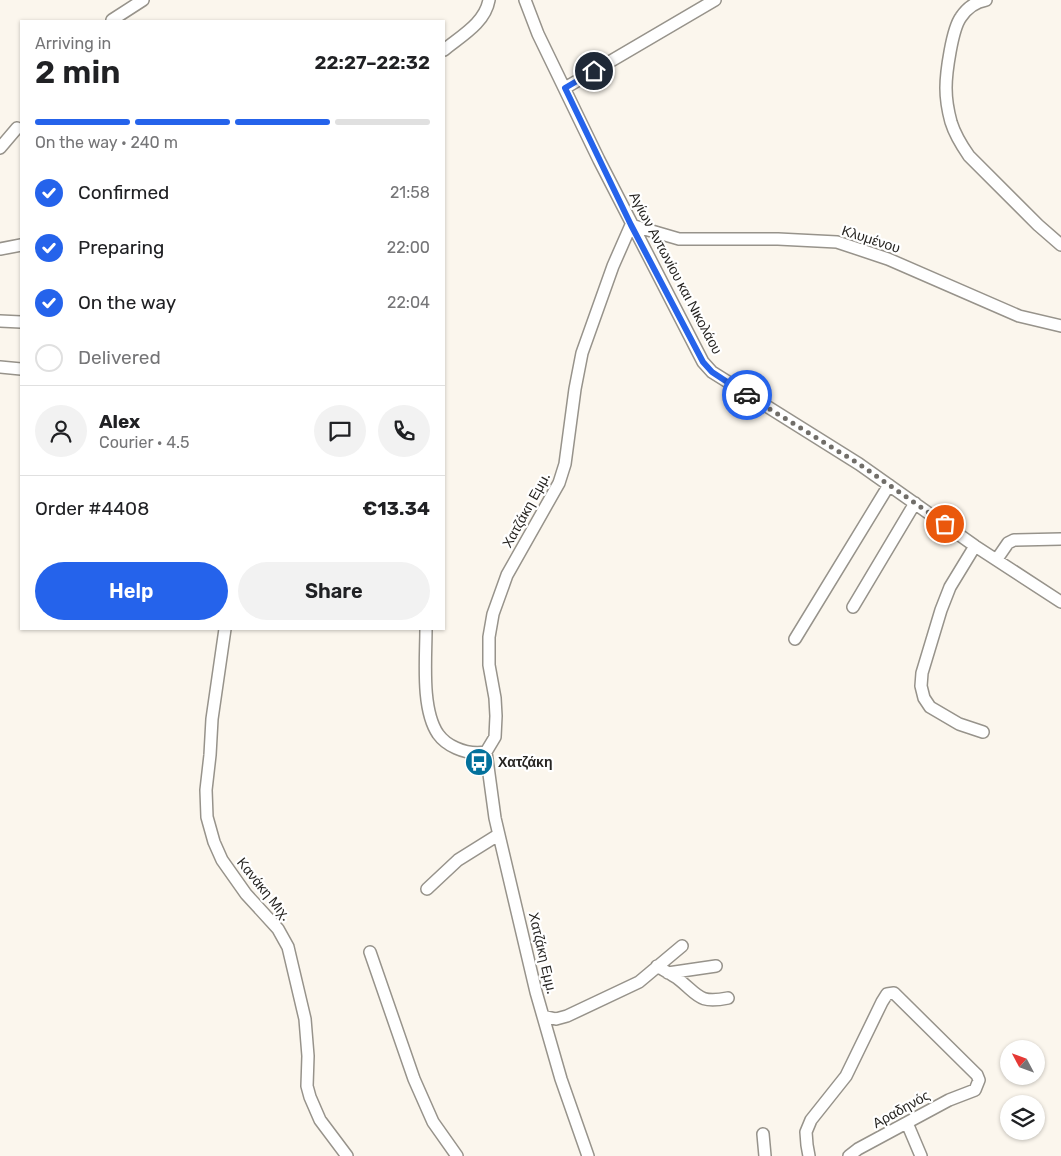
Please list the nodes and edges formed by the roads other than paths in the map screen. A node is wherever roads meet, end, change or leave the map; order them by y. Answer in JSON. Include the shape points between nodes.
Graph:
{"nodes":[{"id":1,"x":143,"y":0,"type":"edge"},
{"id":2,"x":489,"y":0,"type":"edge"},
{"id":3,"x":525,"y":0,"type":"edge"},
{"id":4,"x":715,"y":0,"type":"edge"},
{"id":5,"x":986,"y":0,"type":"edge"},
{"id":6,"x":112,"y":20,"type":"dead end"},
{"id":7,"x":445,"y":49,"type":"edge"},
{"id":8,"x":565,"y":88,"type":"junction"},
{"id":9,"x":17,"y":128,"type":"dead end"},
{"id":10,"x":0,"y":148,"type":"edge"},
{"id":11,"x":631,"y":225,"type":"junction"},
{"id":12,"x":20,"y":245,"type":"edge"},
{"id":13,"x":1061,"y":245,"type":"edge"},
{"id":14,"x":0,"y":249,"type":"edge"},
{"id":15,"x":0,"y":321,"type":"edge"},
{"id":16,"x":20,"y":322,"type":"edge"},
{"id":17,"x":1061,"y":326,"type":"edge"},
{"id":18,"x":0,"y":367,"type":"edge"},
{"id":19,"x":20,"y":369,"type":"edge"},
{"id":20,"x":889,"y":485,"type":"junction"},
{"id":21,"x":915,"y":503,"type":"junction"},
{"id":22,"x":1061,"y":539,"type":"edge"},
{"id":23,"x":975,"y":546,"type":"junction"},
{"id":24,"x":997,"y":559,"type":"junction"},
{"id":25,"x":1061,"y":602,"type":"edge"},
{"id":26,"x":853,"y":607,"type":"dead end"},
{"id":27,"x":225,"y":630,"type":"edge"},
{"id":28,"x":426,"y":630,"type":"edge"},
{"id":29,"x":795,"y":639,"type":"dead end"},
{"id":30,"x":982,"y":732,"type":"dead end"},
{"id":31,"x":486,"y":752,"type":"junction"},
{"id":32,"x":498,"y":835,"type":"junction"},
{"id":33,"x":427,"y":889,"type":"dead end"},
{"id":34,"x":682,"y":946,"type":"dead end"},
{"id":35,"x":370,"y":952,"type":"dead end"},
{"id":36,"x":657,"y":966,"type":"junction"},
{"id":37,"x":716,"y":966,"type":"dead end"},
{"id":38,"x":668,"y":973,"type":"junction"},
{"id":39,"x":728,"y":998,"type":"dead end"},
{"id":40,"x":543,"y":1016,"type":"junction"},
{"id":41,"x":907,"y":1124,"type":"junction"},
{"id":42,"x":763,"y":1134,"type":"dead end"},
{"id":43,"x":347,"y":1156,"type":"edge"},
{"id":44,"x":457,"y":1156,"type":"edge"},
{"id":45,"x":588,"y":1156,"type":"edge"},
{"id":46,"x":765,"y":1156,"type":"edge"},
{"id":47,"x":809,"y":1156,"type":"edge"},
{"id":48,"x":849,"y":1156,"type":"edge"},
{"id":49,"x":921,"y":1156,"type":"edge"}],
"edges":[{"from":1,"to":6,"type":"street"},
{"from":2,"to":7,"type":"street","via":[[487,10],[478,22]]},
{"from":3,"to":8,"type":"street","name":"Αγίων Αντωνίου και Νικολάου"},
{"from":4,"to":8,"type":"street"},
{"from":5,"to":13,"type":"street","via":[[968,8],[955,29],[946,86],[952,123],[969,156]]},
{"from":8,"to":11,"type":"street","name":"Αγίων Αντωνίου και Νικολάου"},
{"from":9,"to":10,"type":"street"},
{"from":11,"to":17,"type":"street","name":"Κλυμένου","via":[[679,239],[838,242],[888,259],[1018,316]]},
{"from":11,"to":20,"type":"street","name":"Αγίων Αντωνίου και Νικολάου","via":[[695,348],[712,372]]},
{"from":11,"to":31,"type":"street","name":"Χατζάκη Εμμ.","via":[[582,353],[560,482],[507,575],[495,607],[488,650],[495,698],[495,737]]},
{"from":12,"to":14,"type":"street"},
{"from":15,"to":16,"type":"street"},
{"from":18,"to":19,"type":"street"},
{"from":20,"to":21,"type":"street","name":"Αγίων Αντωνίου και Νικολάου"},
{"from":20,"to":29,"type":"street"},
{"from":21,"to":23,"type":"street","name":"Αγίων Αντωνίου και Νικολάου"},
{"from":21,"to":26,"type":"street"},
{"from":22,"to":24,"type":"street","via":[[1014,540]]},
{"from":23,"to":24,"type":"street","name":"Αγίων Αντωνίου και Νικολάου"},
{"from":23,"to":30,"type":"street","via":[[950,587],[941,610],[921,686],[930,707]]},
{"from":24,"to":25,"type":"street","name":"Αγίων Αντωνίου και Νικολάου"},
{"from":27,"to":43,"type":"street","name":"Κανάκη Μιχ.","via":[[212,719],[207,817],[222,860],[246,894],[278,929],[288,947],[305,1019],[310,1097],[320,1120]]},
{"from":28,"to":31,"type":"street","via":[[428,698],[430,716],[437,733],[460,750],[477,754]]},
{"from":31,"to":32,"type":"street","name":"Χατζάκη Εμμ."},
{"from":32,"to":33,"type":"street","via":[[458,860]]},
{"from":32,"to":40,"type":"street","name":"Χατζάκη Εμμ."},
{"from":34,"to":36,"type":"street"},
{"from":35,"to":44,"type":"street","via":[[414,1079],[434,1122]]},
{"from":36,"to":38,"type":"street"},
{"from":36,"to":40,"type":"street","via":[[639,982],[576,1012],[556,1019]]},
{"from":37,"to":38,"type":"street"},
{"from":38,"to":39,"type":"street","via":[[699,998],[714,1001]]},
{"from":40,"to":45,"type":"street","name":"Χατζάκη Εμμ."},
{"from":41,"to":47,"type":"street","name":"Αραδηνός","via":[[949,1100],[975,1090],[979,1080],[897,995],[891,993],[882,1002],[846,1076],[811,1120],[806,1132]]},
{"from":41,"to":48,"type":"street","name":"Αραδηνός"},
{"from":41,"to":49,"type":"street"},
{"from":42,"to":46,"type":"street"}]}
